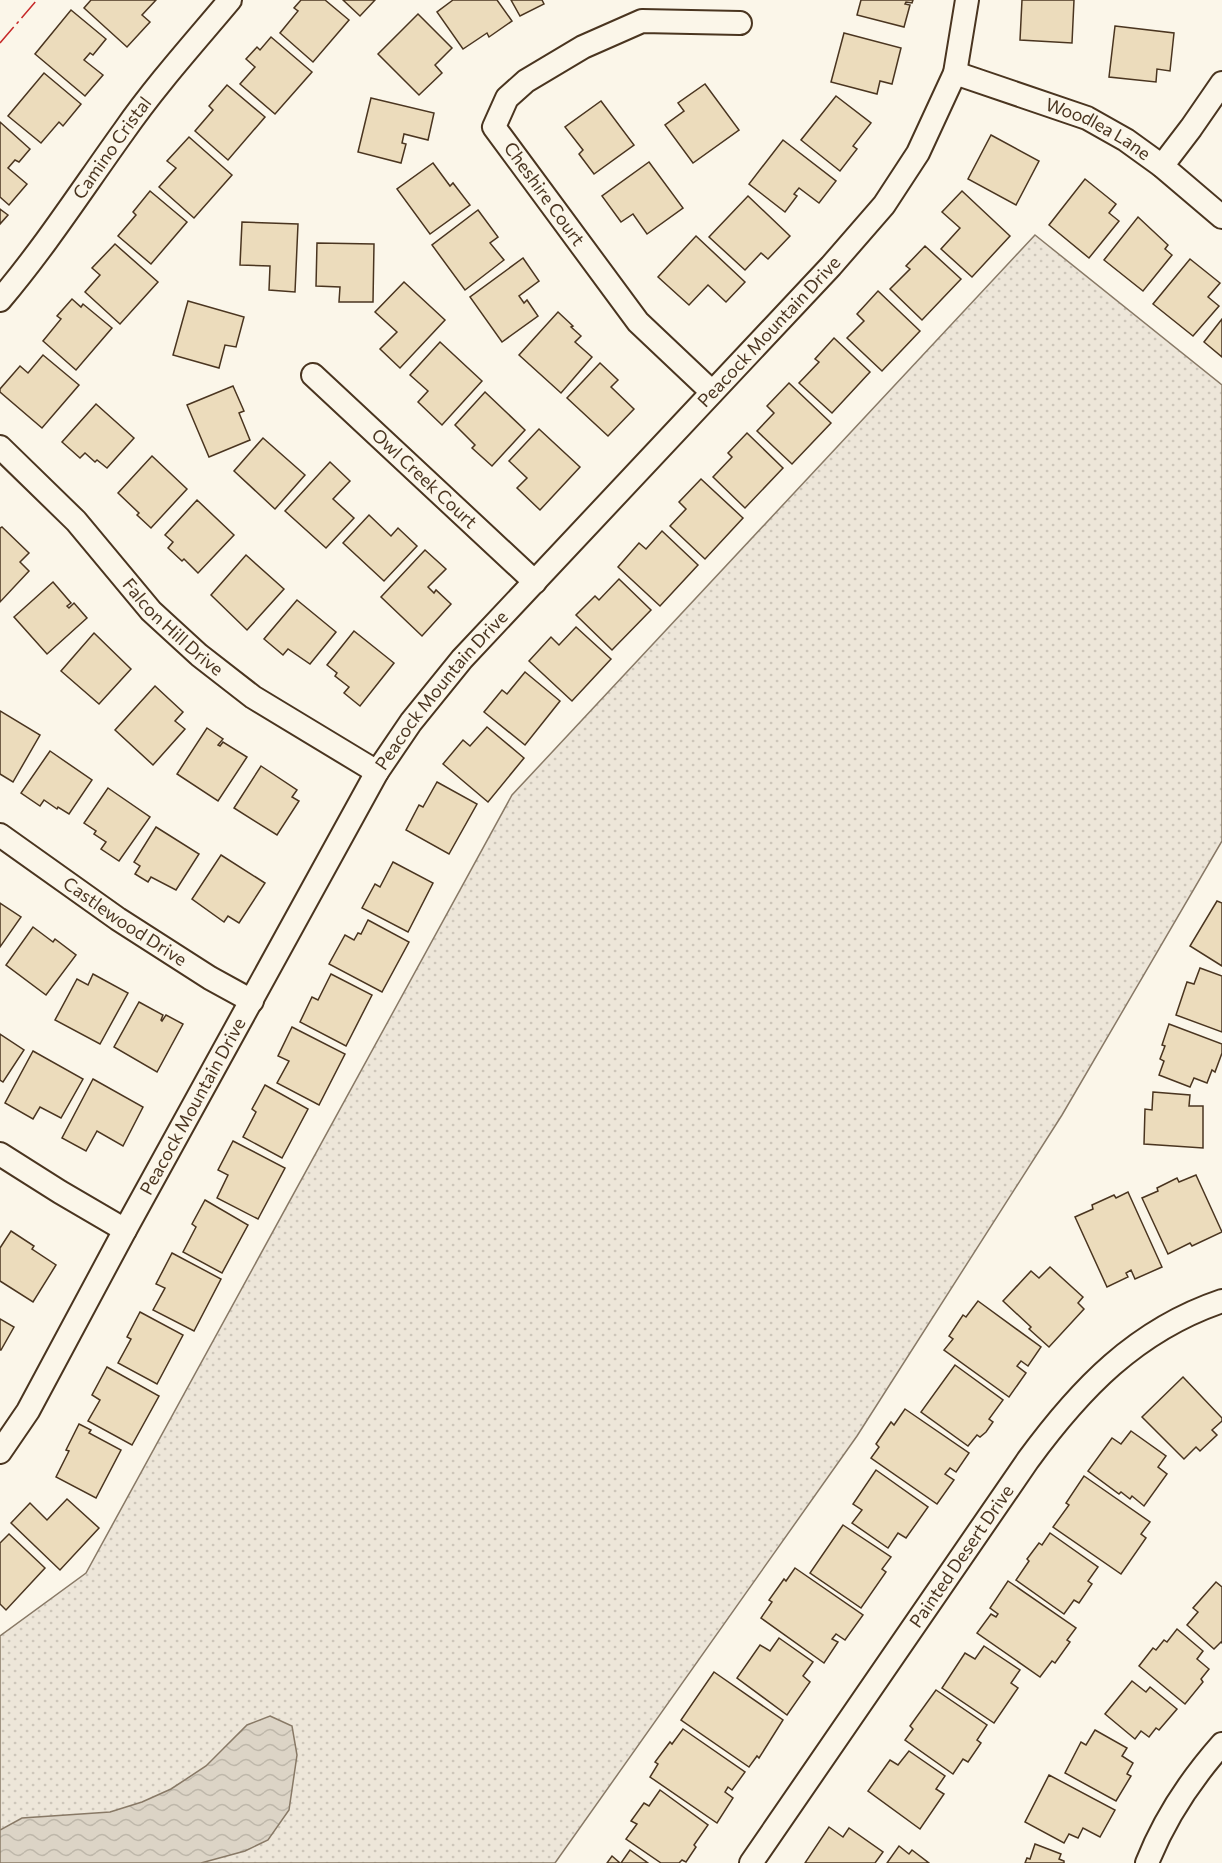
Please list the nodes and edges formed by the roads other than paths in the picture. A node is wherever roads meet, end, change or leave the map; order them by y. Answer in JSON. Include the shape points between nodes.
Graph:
{"nodes":[{"id":1,"x":230,"y":0,"type":"edge"},
{"id":2,"x":967,"y":0,"type":"edge"},
{"id":3,"x":740,"y":23,"type":"dead end"},
{"id":4,"x":955,"y":73,"type":"junction"},
{"id":5,"x":1222,"y":83,"type":"edge"},
{"id":6,"x":1162,"y":166,"type":"junction"},
{"id":7,"x":1222,"y":217,"type":"edge"},
{"id":8,"x":0,"y":300,"type":"edge"},
{"id":9,"x":313,"y":375,"type":"dead end"},
{"id":10,"x":712,"y":392,"type":"junction"},
{"id":11,"x":0,"y":447,"type":"edge"},
{"id":12,"x":535,"y":582,"type":"junction"},
{"id":13,"x":377,"y":772,"type":"junction"},
{"id":14,"x":0,"y":835,"type":"edge"},
{"id":15,"x":252,"y":1001,"type":"junction"},
{"id":16,"x":0,"y":1154,"type":"edge"},
{"id":17,"x":125,"y":1230,"type":"junction"},
{"id":18,"x":1222,"y":1301,"type":"edge"},
{"id":19,"x":0,"y":1452,"type":"edge"},
{"id":20,"x":1222,"y":1744,"type":"edge"},
{"id":21,"x":751,"y":1863,"type":"edge"},
{"id":22,"x":1147,"y":1863,"type":"edge"}],
"edges":[{"from":1,"to":8,"type":"street","name":"Camino Cristal","via":[[167,75],[32,262]]},
{"from":2,"to":4,"type":"street","name":"Peacock Mountain Drive"},
{"from":3,"to":10,"type":"street","name":"Cheshire Court","via":[[642,21],[583,47],[526,81],[507,98],[494,127],[638,322]]},
{"from":4,"to":6,"type":"street","name":"Woodlea Lane","via":[[1088,118]]},
{"from":4,"to":10,"type":"street","name":"Peacock Mountain Drive","via":[[918,153],[884,205]]},
{"from":5,"to":6,"type":"street"},
{"from":6,"to":7,"type":"street","name":"Woodlea Lane"},
{"from":9,"to":12,"type":"street","name":"Owl Creek Court"},
{"from":10,"to":12,"type":"street","name":"Peacock Mountain Drive"},
{"from":11,"to":13,"type":"street","name":"Falcon Hill Drive","via":[[76,521],[151,611],[199,655],[253,697]]},
{"from":12,"to":13,"type":"street","name":"Peacock Mountain Drive","via":[[462,659]]},
{"from":13,"to":15,"type":"street","name":"Peacock Mountain Drive"},
{"from":14,"to":15,"type":"street","name":"Castlewood Drive","via":[[118,920]]},
{"from":15,"to":17,"type":"street","name":"Peacock Mountain Drive"},
{"from":16,"to":17,"type":"street"},
{"from":17,"to":19,"type":"street","name":"Peacock Mountain Drive","via":[[28,1411]]},
{"from":18,"to":21,"type":"street","name":"Painted Desert Drive","via":[[1155,1334],[1123,1355],[1059,1419]]},
{"from":20,"to":22,"type":"street","via":[[1176,1805]]}]}
